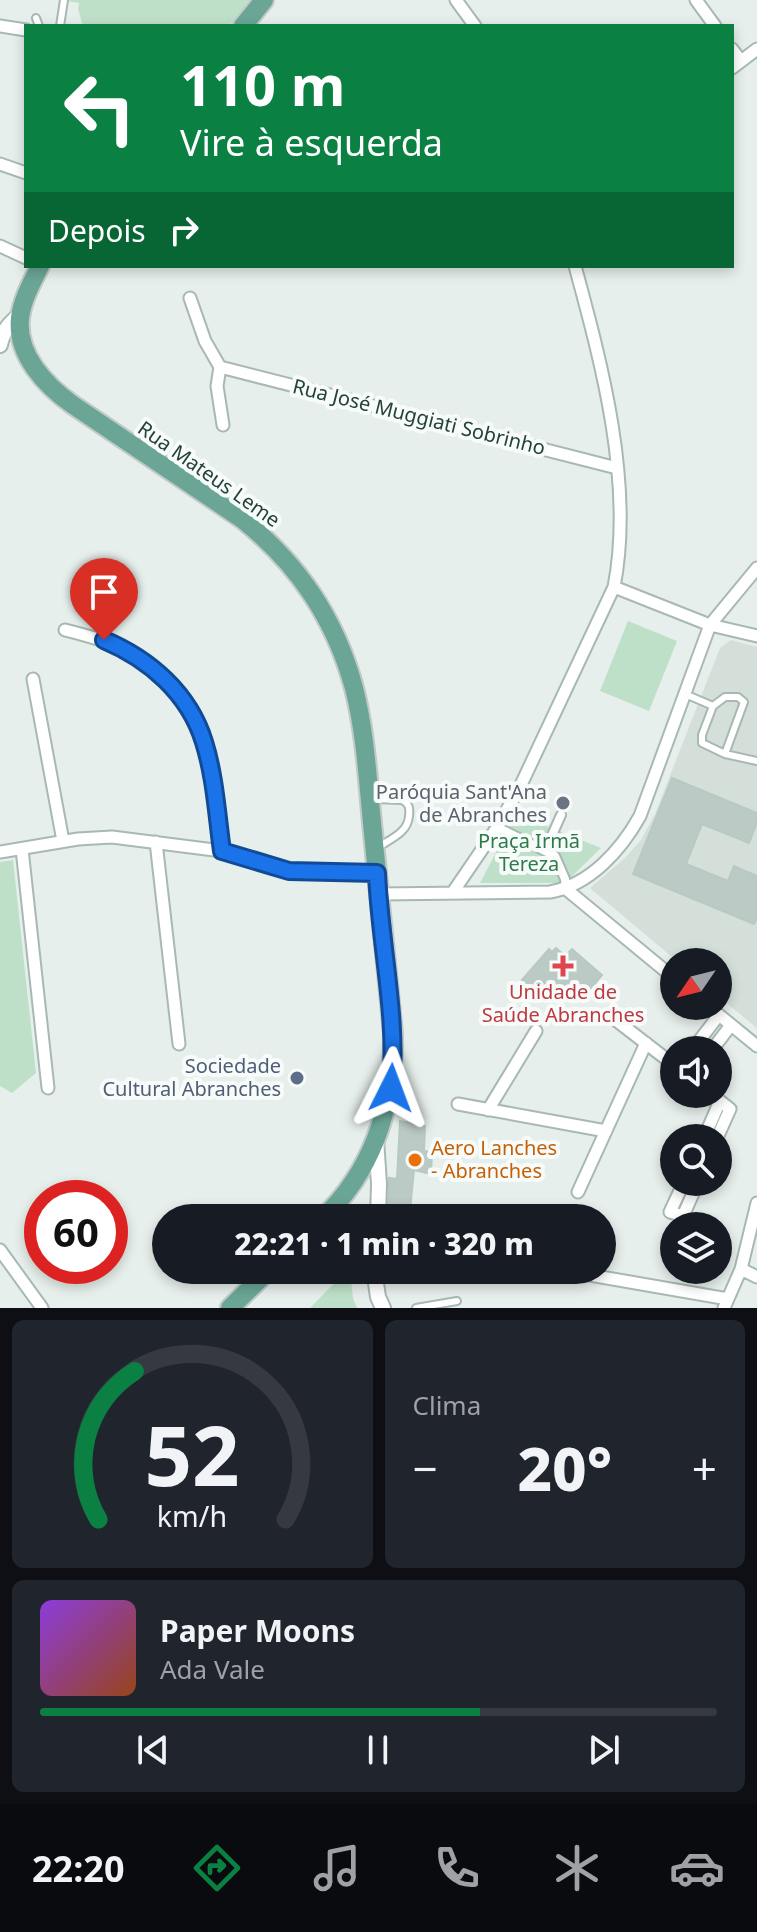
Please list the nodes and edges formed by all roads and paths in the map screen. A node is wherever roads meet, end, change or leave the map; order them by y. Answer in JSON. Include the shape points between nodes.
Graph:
{"nodes":[{"id":1,"x":64,"y":0,"type":"edge"},
{"id":2,"x":264,"y":0,"type":"edge"},
{"id":3,"x":456,"y":0,"type":"edge"},
{"id":4,"x":696,"y":0,"type":"edge"},
{"id":5,"x":36,"y":18,"type":"dead end"},
{"id":6,"x":38,"y":24,"type":"edge"},
{"id":7,"x":60,"y":24,"type":"edge"},
{"id":8,"x":245,"y":24,"type":"edge"},
{"id":9,"x":474,"y":24,"type":"edge"},
{"id":10,"x":714,"y":24,"type":"edge"},
{"id":11,"x":0,"y":26,"type":"edge"},
{"id":12,"x":24,"y":30,"type":"edge"},
{"id":13,"x":757,"y":49,"type":"edge"},
{"id":14,"x":736,"y":64,"type":"edge"},
{"id":15,"x":0,"y":164,"type":"edge"},
{"id":16,"x":24,"y":172,"type":"edge"},
{"id":17,"x":0,"y":246,"type":"edge"},
{"id":18,"x":24,"y":257,"type":"edge"},
{"id":19,"x":39,"y":268,"type":"edge"},
{"id":20,"x":576,"y":268,"type":"edge"},
{"id":21,"x":190,"y":298,"type":"dead end"},
{"id":22,"x":21,"y":314,"type":"junction"},
{"id":23,"x":0,"y":345,"type":"edge"},
{"id":24,"x":220,"y":367,"type":"junction"},
{"id":25,"x":223,"y":425,"type":"dead end"},
{"id":26,"x":617,"y":468,"type":"junction"},
{"id":27,"x":757,"y":568,"type":"edge"},
{"id":28,"x":614,"y":587,"type":"junction"},
{"id":29,"x":710,"y":625,"type":"junction"},
{"id":30,"x":65,"y":630,"type":"dead end"},
{"id":31,"x":757,"y":636,"type":"edge"},
{"id":32,"x":33,"y":679,"type":"dead end"},
{"id":33,"x":685,"y":694,"type":"junction"},
{"id":34,"x":713,"y":706,"type":"junction"},
{"id":35,"x":725,"y":754,"type":"junction"},
{"id":36,"x":757,"y":761,"type":"edge"},
{"id":37,"x":369,"y":799,"type":"junction"},
{"id":38,"x":561,"y":815,"type":"dead end"},
{"id":39,"x":497,"y":827,"type":"junction"},
{"id":40,"x":63,"y":841,"type":"junction"},
{"id":41,"x":156,"y":842,"type":"junction"},
{"id":42,"x":22,"y":849,"type":"junction"},
{"id":43,"x":374,"y":850,"type":"junction"},
{"id":44,"x":222,"y":851,"type":"junction"},
{"id":45,"x":545,"y":851,"type":"junction"},
{"id":46,"x":0,"y":852,"type":"edge"},
{"id":47,"x":377,"y":873,"type":"junction"},
{"id":48,"x":566,"y":889,"type":"junction"},
{"id":49,"x":453,"y":892,"type":"junction"},
{"id":50,"x":379,"y":894,"type":"junction"},
{"id":51,"x":660,"y":966,"type":"edge"},
{"id":52,"x":715,"y":1020,"type":"edge"},
{"id":53,"x":725,"y":1020,"type":"edge"},
{"id":54,"x":617,"y":1021,"type":"dead end"},
{"id":55,"x":731,"y":1025,"type":"junction"},
{"id":56,"x":536,"y":1031,"type":"dead end"},
{"id":57,"x":703,"y":1036,"type":"edge"},
{"id":58,"x":723,"y":1036,"type":"edge"},
{"id":59,"x":646,"y":1043,"type":"junction"},
{"id":60,"x":179,"y":1044,"type":"dead end"},
{"id":61,"x":757,"y":1046,"type":"edge"},
{"id":62,"x":660,"y":1054,"type":"edge"},
{"id":63,"x":48,"y":1088,"type":"dead end"},
{"id":64,"x":458,"y":1104,"type":"dead end"},
{"id":65,"x":488,"y":1110,"type":"junction"},
{"id":66,"x":606,"y":1131,"type":"junction"},
{"id":67,"x":376,"y":1138,"type":"junction"},
{"id":68,"x":578,"y":1192,"type":"dead end"},
{"id":69,"x":677,"y":1196,"type":"edge"},
{"id":70,"x":692,"y":1196,"type":"edge"},
{"id":71,"x":757,"y":1203,"type":"edge"},
{"id":72,"x":333,"y":1204,"type":"edge"},
{"id":73,"x":378,"y":1204,"type":"edge"},
{"id":74,"x":0,"y":1250,"type":"edge"},
{"id":75,"x":4,"y":1267,"type":"edge"},
{"id":76,"x":741,"y":1269,"type":"junction"},
{"id":77,"x":757,"y":1277,"type":"edge"},
{"id":78,"x":616,"y":1281,"type":"edge"},
{"id":79,"x":255,"y":1284,"type":"edge"},
{"id":80,"x":376,"y":1284,"type":"edge"},
{"id":81,"x":457,"y":1301,"type":"dead end"},
{"id":82,"x":726,"y":1303,"type":"edge"},
{"id":83,"x":42,"y":1308,"type":"edge"},
{"id":84,"x":230,"y":1308,"type":"edge"},
{"id":85,"x":383,"y":1308,"type":"edge"},
{"id":86,"x":416,"y":1308,"type":"edge"}],
"edges":[{"from":1,"to":7,"type":"lane"},
{"from":2,"to":8,"type":"main road"},
{"from":3,"to":9,"type":"street"},
{"from":4,"to":10,"type":"street"},
{"from":5,"to":6,"type":"lane"},
{"from":11,"to":12,"type":"street"},
{"from":13,"to":14,"type":"street"},
{"from":15,"to":16,"type":"street"},
{"from":17,"to":18,"type":"street"},
{"from":19,"to":22,"type":"main road","name":"Rua Mateus Leme"},
{"from":20,"to":26,"type":"street","via":[[600,363]]},
{"from":21,"to":24,"type":"street"},
{"from":22,"to":23,"type":"street","via":[[8,325]]},
{"from":22,"to":37,"type":"main road","name":"Rua Mateus Leme","via":[[24,346],[48,386],[242,519],[307,585],[334,633],[354,689]]},
{"from":24,"to":25,"type":"street"},
{"from":24,"to":26,"type":"street","name":"Rua José Muggiati Sobrinho"},
{"from":26,"to":28,"type":"street","via":[[621,510]]},
{"from":27,"to":29,"type":"street"},
{"from":28,"to":29,"type":"street"},
{"from":28,"to":39,"type":"street"},
{"from":29,"to":31,"type":"street"},
{"from":29,"to":33,"type":"street"},
{"from":30,"to":44,"type":"street","via":[[104,640],[140,658],[183,701],[209,758]]},
{"from":32,"to":40,"type":"street"},
{"from":33,"to":34,"type":"lane"},
{"from":33,"to":48,"type":"street","via":[[640,816],[616,851]]},
{"from":34,"to":35,"type":"lane","via":[[702,743]]},
{"from":34,"to":35,"type":"lane","via":[[725,697],[744,702]]},
{"from":35,"to":36,"type":"lane"},
{"from":37,"to":43,"type":"main road","name":"Rua Mateus Leme"},
{"from":37,"to":43,"type":"lane","via":[[402,800],[410,807],[404,831]]},
{"from":38,"to":45,"type":"street"},
{"from":39,"to":45,"type":"street"},
{"from":39,"to":49,"type":"street"},
{"from":40,"to":41,"type":"street","via":[[93,837]]},
{"from":40,"to":42,"type":"street"},
{"from":41,"to":44,"type":"street"},
{"from":41,"to":60,"type":"street"},
{"from":42,"to":46,"type":"street"},
{"from":42,"to":63,"type":"street"},
{"from":43,"to":47,"type":"main road","name":"Rua Mateus Leme"},
{"from":44,"to":47,"type":"street","via":[[289,871]]},
{"from":45,"to":48,"type":"street","via":[[555,856]]},
{"from":47,"to":50,"type":"main road","name":"Rua Mateus Leme"},
{"from":48,"to":49,"type":"street"},
{"from":48,"to":51,"type":"street"},
{"from":49,"to":50,"type":"street"},
{"from":50,"to":67,"type":"main road","name":"Rua Mateus Leme","via":[[393,1062]]},
{"from":52,"to":57,"type":"street"},
{"from":53,"to":55,"type":"street"},
{"from":54,"to":59,"type":"street"},
{"from":55,"to":58,"type":"street"},
{"from":55,"to":61,"type":"street"},
{"from":56,"to":65,"type":"street"},
{"from":59,"to":62,"type":"street"},
{"from":59,"to":66,"type":"street"},
{"from":64,"to":65,"type":"street"},
{"from":65,"to":66,"type":"street"},
{"from":66,"to":68,"type":"street"},
{"from":67,"to":72,"type":"main road","via":[[352,1184]]},
{"from":67,"to":73,"type":"street","name":"Rua Mateus Leme"},
{"from":69,"to":70,"type":"street","via":[[670,1212],[683,1216]]},
{"from":71,"to":76,"type":"street"},
{"from":74,"to":75,"type":"street"},
{"from":75,"to":83,"type":"street"},
{"from":76,"to":77,"type":"street"},
{"from":76,"to":82,"type":"street"},
{"from":78,"to":82,"type":"street"},
{"from":79,"to":84,"type":"main road"},
{"from":80,"to":85,"type":"street"},
{"from":81,"to":86,"type":"lane"}]}
